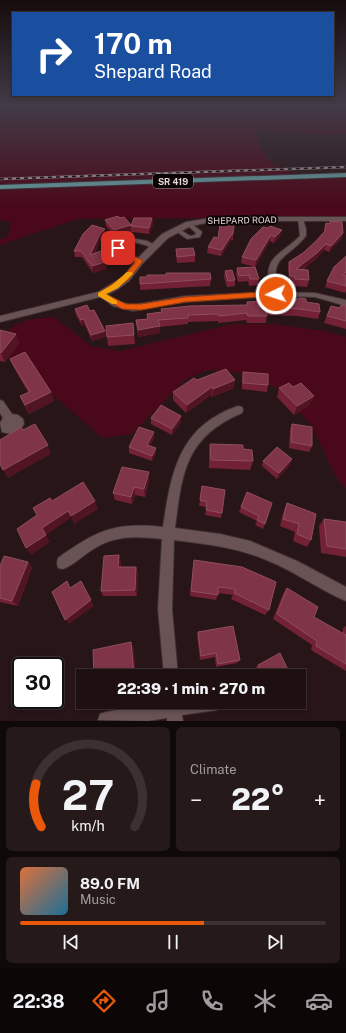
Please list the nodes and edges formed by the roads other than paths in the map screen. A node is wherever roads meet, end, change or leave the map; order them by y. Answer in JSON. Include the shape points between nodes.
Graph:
{"nodes":[{"id":1,"x":346,"y":175,"type":"edge"},
{"id":2,"x":0,"y":187,"type":"edge"},
{"id":3,"x":346,"y":218,"type":"edge"},
{"id":4,"x":300,"y":219,"type":"junction"},
{"id":5,"x":189,"y":224,"type":"junction"},
{"id":6,"x":176,"y":230,"type":"junction"},
{"id":7,"x":154,"y":246,"type":"junction"},
{"id":8,"x":140,"y":261,"type":"junction"},
{"id":9,"x":100,"y":294,"type":"junction"},
{"id":10,"x":276,"y":294,"type":"junction"},
{"id":11,"x":346,"y":303,"type":"edge"},
{"id":12,"x":0,"y":319,"type":"edge"},
{"id":13,"x":0,"y":404,"type":"edge"},
{"id":14,"x":238,"y":410,"type":"dead end"},
{"id":15,"x":9,"y":419,"type":"dead end"},
{"id":16,"x":168,"y":534,"type":"junction"},
{"id":17,"x":63,"y":563,"type":"dead end"},
{"id":18,"x":346,"y":594,"type":"edge"},
{"id":19,"x":170,"y":669,"type":"edge"},
{"id":20,"x":174,"y":711,"type":"edge"},
{"id":21,"x":106,"y":720,"type":"edge"}],
"edges":[{"from":1,"to":2,"type":"main road","number":"SR 419"},
{"from":3,"to":4,"type":"street","name":"SHEPARD ROAD"},
{"from":4,"to":5,"type":"street","name":"SHEPARD ROAD","via":[[216,219]]},
{"from":4,"to":10,"type":"street","via":[[303,236],[272,267]]},
{"from":5,"to":6,"type":"street","name":"SHEPARD ROAD"},
{"from":5,"to":6,"type":"street","via":[[199,232],[198,236],[189,238]]},
{"from":6,"to":7,"type":"street","name":"SHEPARD ROAD"},
{"from":7,"to":8,"type":"street","name":"SHEPARD ROAD"},
{"from":7,"to":8,"type":"street","via":[[139,240],[121,243],[118,251],[122,255]]},
{"from":8,"to":9,"type":"street","name":"SHEPARD ROAD","via":[[126,278]]},
{"from":9,"to":10,"type":"street","via":[[116,304],[133,308],[185,299]]},
{"from":9,"to":12,"type":"street","name":"SHEPARD ROAD"},
{"from":10,"to":11,"type":"street","via":[[315,295]]},
{"from":13,"to":15,"type":"street"},
{"from":14,"to":16,"type":"street","via":[[222,416],[208,427],[193,443],[182,461],[175,485]]},
{"from":16,"to":17,"type":"street","via":[[134,531],[114,533],[92,542]]},
{"from":16,"to":18,"type":"street","via":[[236,543],[266,553]]},
{"from":16,"to":19,"type":"street","via":[[165,602]]},
{"from":20,"to":21,"type":"street"}]}
